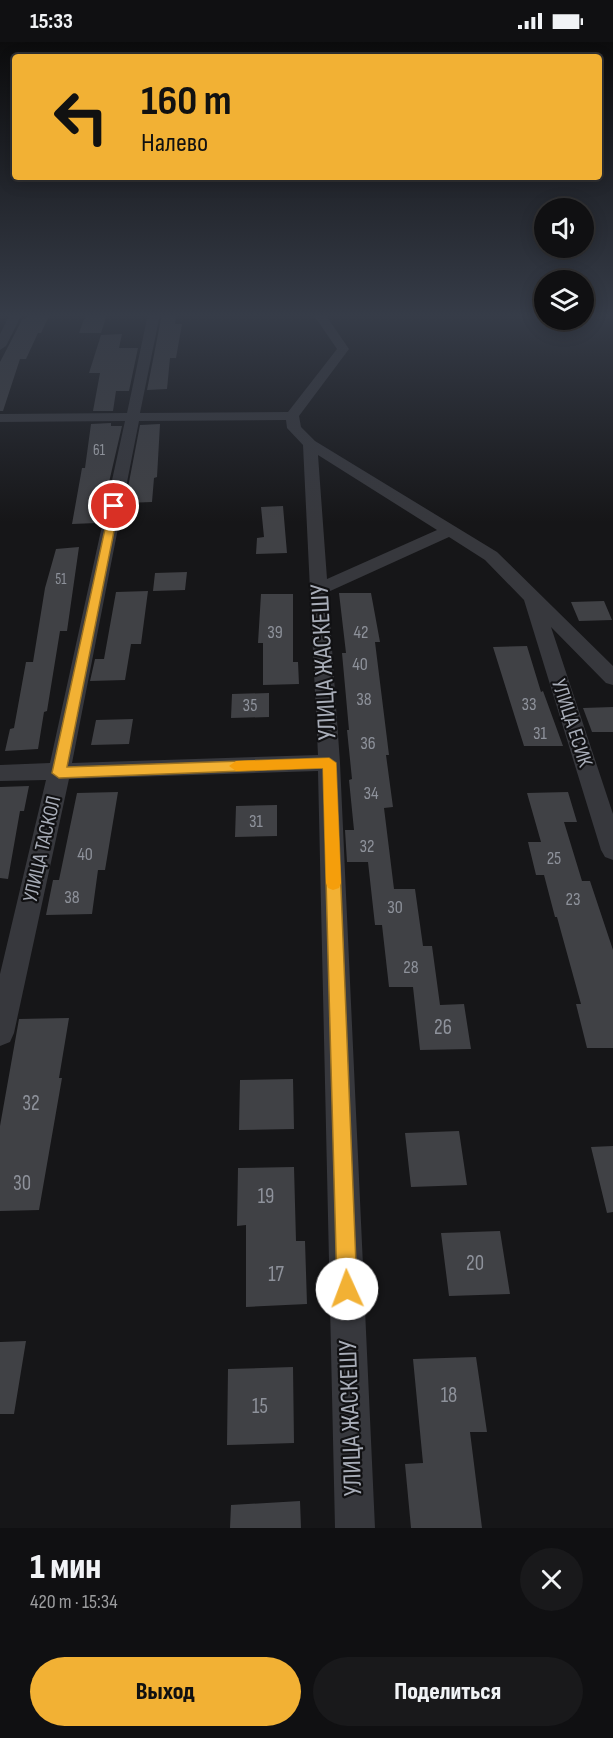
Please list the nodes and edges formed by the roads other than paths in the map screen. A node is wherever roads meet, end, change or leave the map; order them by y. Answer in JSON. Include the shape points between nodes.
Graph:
{"nodes":[{"id":1,"x":140,"y":383,"type":"edge"},
{"id":2,"x":317,"y":383,"type":"edge"},
{"id":3,"x":292,"y":416,"type":"junction"},
{"id":4,"x":133,"y":417,"type":"junction"},
{"id":5,"x":0,"y":418,"type":"edge"},
{"id":6,"x":310,"y":444,"type":"junction"},
{"id":7,"x":450,"y":530,"type":"junction"},
{"id":8,"x":320,"y":589,"type":"junction"},
{"id":9,"x":532,"y":595,"type":"junction"},
{"id":10,"x":613,"y":678,"type":"edge"},
{"id":11,"x":329,"y":763,"type":"junction"},
{"id":12,"x":0,"y":773,"type":"edge"},
{"id":13,"x":59,"y":773,"type":"junction"},
{"id":14,"x":613,"y":850,"type":"edge"},
{"id":15,"x":0,"y":1034,"type":"edge"},
{"id":16,"x":355,"y":1528,"type":"edge"}],
"edges":[{"from":1,"to":4,"type":"street","name":"УЛИЦА ТАСКОЛ"},
{"from":2,"to":3,"type":"street"},
{"from":3,"to":4,"type":"street"},
{"from":3,"to":6,"type":"street","via":[[294,428]]},
{"from":4,"to":5,"type":"street"},
{"from":4,"to":13,"type":"street","name":"УЛИЦА ТАСКОЛ"},
{"from":6,"to":7,"type":"street"},
{"from":6,"to":8,"type":"street","name":"УЛИЦА ЖАСКЕШУ"},
{"from":7,"to":8,"type":"street"},
{"from":7,"to":9,"type":"street","via":[[491,556]]},
{"from":8,"to":11,"type":"street","name":"УЛИЦА ЖАСКЕШУ"},
{"from":9,"to":10,"type":"street"},
{"from":9,"to":14,"type":"street","name":"УЛИЦА ЕСИК"},
{"from":11,"to":13,"type":"street"},
{"from":11,"to":16,"type":"street","name":"УЛИЦА ЖАСКЕШУ"},
{"from":12,"to":13,"type":"street"},
{"from":13,"to":15,"type":"street","name":"УЛИЦА ТАСКОЛ"}]}
